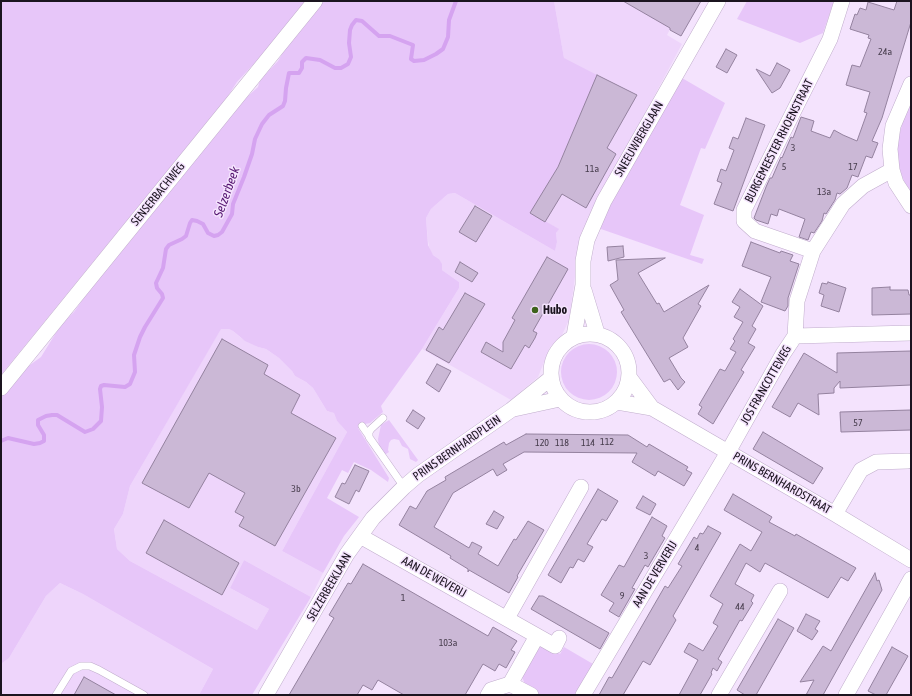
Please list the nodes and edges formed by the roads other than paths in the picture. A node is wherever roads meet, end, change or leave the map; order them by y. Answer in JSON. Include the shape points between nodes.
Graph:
{"nodes":[{"id":1,"x":315,"y":1,"type":"edge"},
{"id":2,"x":718,"y":1,"type":"edge"},
{"id":3,"x":842,"y":1,"type":"edge"},
{"id":4,"x":911,"y":84,"type":"edge"},
{"id":5,"x":892,"y":170,"type":"junction"},
{"id":6,"x":911,"y":206,"type":"edge"},
{"id":7,"x":813,"y":251,"type":"junction"},
{"id":8,"x":583,"y":285,"type":"junction"},
{"id":9,"x":596,"y":333,"type":"junction"},
{"id":10,"x":911,"y":333,"type":"edge"},
{"id":11,"x":574,"y":336,"type":"junction"},
{"id":12,"x":795,"y":336,"type":"junction"},
{"id":13,"x":629,"y":377,"type":"junction"},
{"id":14,"x":551,"y":378,"type":"junction"},
{"id":15,"x":1,"y":388,"type":"edge"},
{"id":16,"x":560,"y":399,"type":"junction"},
{"id":17,"x":617,"y":402,"type":"junction"},
{"id":18,"x":652,"y":408,"type":"junction"},
{"id":19,"x":511,"y":410,"type":"junction"},
{"id":20,"x":383,"y":418,"type":"dead end"},
{"id":21,"x":362,"y":426,"type":"dead end"},
{"id":22,"x":369,"y":437,"type":"junction"},
{"id":23,"x":728,"y":452,"type":"junction"},
{"id":24,"x":908,"y":461,"type":"dead end"},
{"id":25,"x":404,"y":487,"type":"junction"},
{"id":26,"x":581,"y":487,"type":"dead end"},
{"id":27,"x":836,"y":514,"type":"junction"},
{"id":28,"x":360,"y":536,"type":"junction"},
{"id":29,"x":911,"y":560,"type":"edge"},
{"id":30,"x":911,"y":579,"type":"edge"},
{"id":31,"x":780,"y":591,"type":"dead end"},
{"id":32,"x":507,"y":618,"type":"junction"},
{"id":33,"x":536,"y":636,"type":"junction"},
{"id":34,"x":559,"y":638,"type":"dead end"},
{"id":35,"x":510,"y":684,"type":"junction"},
{"id":36,"x":56,"y":695,"type":"edge"},
{"id":37,"x":144,"y":695,"type":"edge"},
{"id":38,"x":266,"y":695,"type":"edge"},
{"id":39,"x":488,"y":695,"type":"edge"},
{"id":40,"x":531,"y":695,"type":"edge"},
{"id":41,"x":583,"y":695,"type":"edge"},
{"id":42,"x":719,"y":695,"type":"edge"},
{"id":43,"x":846,"y":695,"type":"edge"}],
"edges":[{"from":1,"to":15,"type":"street","name":"SENSERBACHWEG"},
{"from":2,"to":8,"type":"street","name":"SNEEUWBERGLAAN","via":[[604,201],[587,240],[583,261]]},
{"from":3,"to":7,"type":"street","name":"BURGEMEESTER RHOENSTRAAT","via":[[830,39],[744,210],[744,221],[755,231]]},
{"from":4,"to":5,"type":"street","via":[[893,126],[890,149]]},
{"from":5,"to":6,"type":"street","via":[[896,183]]},
{"from":5,"to":7,"type":"street","via":[[864,186],[843,204]]},
{"from":7,"to":12,"type":"street","via":[[797,301]]},
{"from":8,"to":9,"type":"street","name":"SNEEUWBERGLAAN"},
{"from":8,"to":11,"type":"street","name":"SNEEUWBERGLAAN"},
{"from":9,"to":11,"type":"street"},
{"from":9,"to":13,"type":"street","via":[[611,339],[622,349],[628,362]]},
{"from":10,"to":12,"type":"street","name":"JOS FRANCOTTEWEG"},
{"from":11,"to":14,"type":"street","via":[[556,353],[551,365]]},
{"from":12,"to":23,"type":"street","name":"JOS FRANCOTTEWEG"},
{"from":13,"to":17,"type":"street","via":[[625,390]]},
{"from":13,"to":18,"type":"street"},
{"from":14,"to":16,"type":"street"},
{"from":14,"to":19,"type":"street","name":"PRINS BERNHARDPLEIN"},
{"from":16,"to":17,"type":"street","via":[[572,408],[591,412],[600,411]]},
{"from":16,"to":19,"type":"street","name":"PRINS BERNHARDPLEIN"},
{"from":17,"to":18,"type":"street"},
{"from":18,"to":23,"type":"street"},
{"from":19,"to":25,"type":"street","name":"PRINS BERNHARDPLEIN"},
{"from":20,"to":22,"type":"lane","via":[[371,429]]},
{"from":21,"to":22,"type":"lane"},
{"from":22,"to":25,"type":"lane"},
{"from":23,"to":27,"type":"street","name":"PRINS BERNHARDSTRAAT"},
{"from":23,"to":41,"type":"street","name":"AAN DE VERVERIJ"},
{"from":24,"to":27,"type":"street","name":"PRINS BERNHARDSTRAAT","via":[[876,462],[861,470]]},
{"from":25,"to":28,"type":"street","name":"SELZERBEEKLAAN"},
{"from":26,"to":32,"type":"street"},
{"from":27,"to":29,"type":"street","name":"PRINS BERNHARDSTRAAT"},
{"from":28,"to":32,"type":"street","name":"AAN DE WEVERIJ"},
{"from":28,"to":38,"type":"street","name":"SELZERBEEKLAAN","via":[[347,554]]},
{"from":30,"to":43,"type":"street"},
{"from":31,"to":42,"type":"street"},
{"from":32,"to":33,"type":"street","name":"AAN DE WEVERIJ"},
{"from":33,"to":34,"type":"street","name":"AAN DE WEVERIJ","via":[[555,646]]},
{"from":33,"to":35,"type":"street"},
{"from":35,"to":39,"type":"street","via":[[491,690]]},
{"from":35,"to":40,"type":"street"},
{"from":36,"to":37,"type":"lane","via":[[71,672],[81,666],[90,666]]}]}
